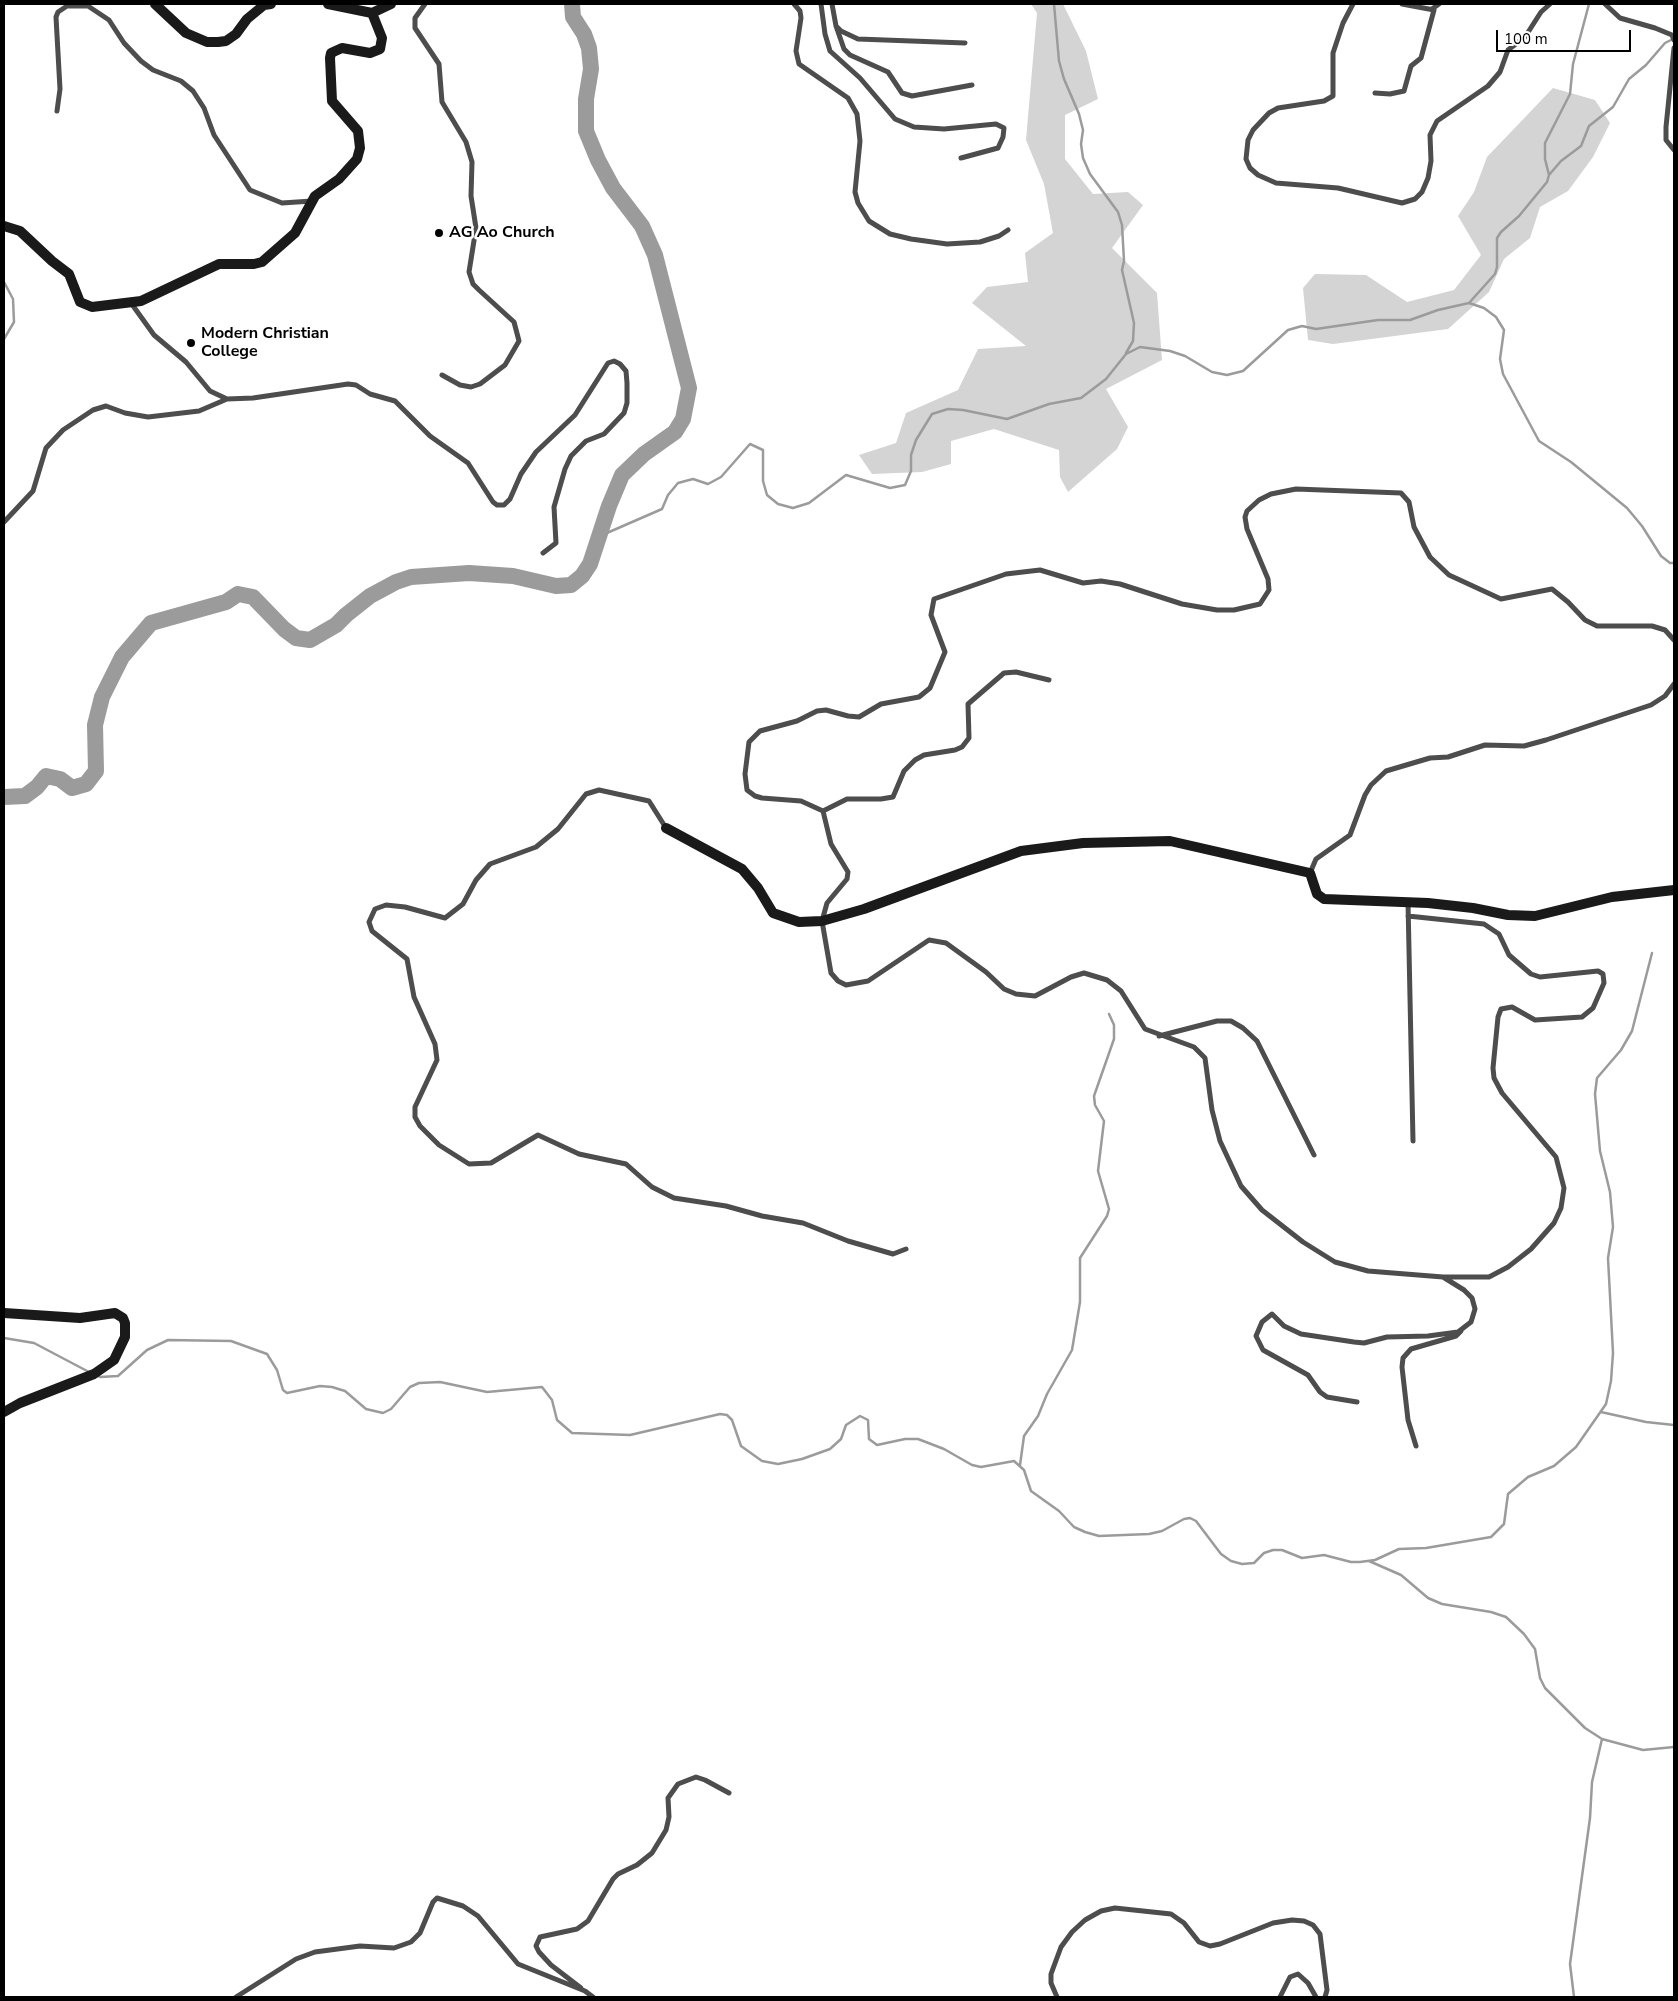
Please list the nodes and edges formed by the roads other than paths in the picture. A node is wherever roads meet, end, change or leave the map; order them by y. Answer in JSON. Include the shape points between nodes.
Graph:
{"nodes":[{"id":1,"x":155,"y":4,"type":"edge"},
{"id":2,"x":271,"y":4,"type":"edge"},
{"id":3,"x":328,"y":4,"type":"edge"},
{"id":4,"x":391,"y":4,"type":"edge"},
{"id":5,"x":425,"y":4,"type":"edge"},
{"id":6,"x":794,"y":4,"type":"edge"},
{"id":7,"x":821,"y":4,"type":"edge"},
{"id":8,"x":832,"y":4,"type":"edge"},
{"id":9,"x":1353,"y":4,"type":"edge"},
{"id":10,"x":1402,"y":4,"type":"edge"},
{"id":11,"x":1439,"y":4,"type":"edge"},
{"id":12,"x":1550,"y":4,"type":"edge"},
{"id":13,"x":1605,"y":4,"type":"edge"},
{"id":14,"x":1432,"y":9,"type":"junction"},
{"id":15,"x":372,"y":13,"type":"junction"},
{"id":16,"x":836,"y":26,"type":"junction"},
{"id":17,"x":1674,"y":40,"type":"edge"},
{"id":18,"x":965,"y":43,"type":"dead end"},
{"id":19,"x":1674,"y":48,"type":"edge"},
{"id":20,"x":972,"y":85,"type":"dead end"},
{"id":21,"x":1375,"y":93,"type":"dead end"},
{"id":22,"x":57,"y":111,"type":"dead end"},
{"id":23,"x":1674,"y":150,"type":"edge"},
{"id":24,"x":961,"y":158,"type":"dead end"},
{"id":25,"x":312,"y":201,"type":"junction"},
{"id":26,"x":4,"y":226,"type":"edge"},
{"id":27,"x":1008,"y":230,"type":"dead end"},
{"id":28,"x":130,"y":302,"type":"junction"},
{"id":29,"x":442,"y":375,"type":"dead end"},
{"id":30,"x":227,"y":399,"type":"junction"},
{"id":31,"x":4,"y":522,"type":"edge"},
{"id":32,"x":543,"y":553,"type":"dead end"},
{"id":33,"x":1674,"y":640,"type":"edge"},
{"id":34,"x":1048,"y":680,"type":"dead end"},
{"id":35,"x":1674,"y":684,"type":"edge"},
{"id":36,"x":822,"y":811,"type":"junction"},
{"id":37,"x":666,"y":828,"type":"joint"},
{"id":38,"x":1310,"y":873,"type":"junction"},
{"id":39,"x":1674,"y":890,"type":"edge"},
{"id":40,"x":1408,"y":902,"type":"junction"},
{"id":41,"x":1408,"y":916,"type":"junction"},
{"id":42,"x":822,"y":921,"type":"junction"},
{"id":43,"x":1159,"y":1036,"type":"junction"},
{"id":44,"x":1413,"y":1141,"type":"dead end"},
{"id":45,"x":1314,"y":1155,"type":"dead end"},
{"id":46,"x":906,"y":1249,"type":"dead end"},
{"id":47,"x":1443,"y":1277,"type":"junction"},
{"id":48,"x":4,"y":1313,"type":"edge"},
{"id":49,"x":1466,"y":1326,"type":"junction"},
{"id":50,"x":1357,"y":1402,"type":"dead end"},
{"id":51,"x":4,"y":1412,"type":"edge"},
{"id":52,"x":1416,"y":1446,"type":"dead end"},
{"id":53,"x":729,"y":1793,"type":"dead end"},
{"id":54,"x":585,"y":1991,"type":"junction"},
{"id":55,"x":236,"y":1997,"type":"edge"},
{"id":56,"x":593,"y":1997,"type":"edge"},
{"id":57,"x":1057,"y":1997,"type":"edge"},
{"id":58,"x":1280,"y":1997,"type":"edge"},
{"id":59,"x":1316,"y":1997,"type":"edge"},
{"id":60,"x":1325,"y":1997,"type":"edge"}],
"edges":[{"from":1,"to":2,"type":"street","via":[[186,33],[207,42],[226,41],[247,19]]},
{"from":3,"to":15,"type":"street"},
{"from":4,"to":15,"type":"street"},
{"from":5,"to":29,"type":"street","via":[[415,18],[415,28],[438,64],[442,102],[466,142],[472,162],[471,196],[476,228],[469,272],[473,284],[514,322],[519,341],[505,365],[480,384],[460,385]]},
{"from":6,"to":27,"type":"street","via":[[801,18],[796,51],[799,64],[848,98],[857,114],[860,141],[855,192],[869,221],[890,234],[947,244],[980,242]]},
{"from":7,"to":24,"type":"street","via":[[830,51],[860,78],[895,119],[914,127],[944,129],[996,124],[1004,128],[998,148]]},
{"from":8,"to":16,"type":"street"},
{"from":9,"to":12,"type":"street","via":[[1333,53],[1333,96],[1324,102],[1278,108],[1269,113],[1248,140],[1246,159],[1258,176],[1276,183],[1350,190],[1402,203],[1422,192],[1428,178],[1430,135],[1437,121],[1488,86],[1500,72],[1508,50],[1525,37]]},
{"from":10,"to":14,"type":"street"},
{"from":11,"to":14,"type":"street"},
{"from":13,"to":17,"type":"street","via":[[1620,18],[1655,28],[1672,35]]},
{"from":14,"to":21,"type":"street","via":[[1421,58],[1411,66],[1404,91]]},
{"from":15,"to":25,"type":"street","via":[[382,38],[380,49],[370,54],[342,48],[331,53],[330,58],[332,101],[358,131],[360,148],[357,159]]},
{"from":16,"to":18,"type":"street","via":[[848,36],[858,39]]},
{"from":16,"to":20,"type":"street","via":[[844,49],[850,55],[888,72],[902,94],[912,96]]},
{"from":19,"to":23,"type":"street","via":[[1666,127],[1666,140]]},
{"from":22,"to":25,"type":"street","via":[[56,17],[62,7],[88,6],[109,20],[141,61],[153,70],[181,81],[198,97],[214,135],[250,190],[282,203]]},
{"from":25,"to":28,"type":"street","via":[[295,233],[262,262],[210,267],[155,296]]},
{"from":26,"to":28,"type":"street","via":[[20,231],[69,274],[77,297],[85,305],[97,307]]},
{"from":28,"to":30,"type":"street","via":[[154,335],[186,362],[210,391]]},
{"from":30,"to":31,"type":"street","via":[[199,411],[148,417],[106,406],[93,410],[63,430],[46,448],[33,491]]},
{"from":30,"to":32,"type":"street","via":[[356,385],[370,394],[395,401],[430,436],[468,463],[492,502],[504,505],[528,461],[575,415],[599,374],[614,361],[626,371],[627,403],[624,413],[604,434],[586,441],[571,456],[554,507],[556,543]]},
{"from":33,"to":36,"type":"street","via":[[1665,630],[1652,626],[1597,626],[1585,620],[1552,589],[1501,599],[1449,575],[1430,557],[1414,527],[1409,502],[1401,493],[1284,491],[1259,500],[1245,517],[1269,590],[1260,604],[1249,608],[1195,607],[1120,584],[1083,583],[1040,570],[1006,574],[934,599],[931,615],[946,652],[934,682],[926,692],[919,697],[881,704],[859,717],[817,711],[797,721],[760,731],[750,742],[745,774],[745,784],[750,793],[762,798],[801,801]]},
{"from":34,"to":36,"type":"street","via":[[1016,672],[1004,673],[968,704],[970,738],[962,747],[915,760],[904,771],[893,797],[848,799]]},
{"from":35,"to":38,"type":"street","via":[[1665,696],[1651,705],[1546,740],[1524,746],[1485,745],[1386,771],[1365,795],[1350,835],[1316,859]]},
{"from":36,"to":42,"type":"street","via":[[831,844],[848,876],[827,903]]},
{"from":37,"to":42,"type":"street","via":[[742,869],[773,913],[799,922]]},
{"from":37,"to":46,"type":"street","via":[[649,801],[599,790],[586,794],[558,829],[536,847],[490,864],[476,880],[463,904],[445,918],[404,907],[386,905],[375,909],[369,922],[372,931],[407,960],[414,998],[436,1044],[437,1060],[415,1107],[420,1126],[438,1145],[469,1164],[491,1163],[538,1135],[579,1154],[626,1164],[652,1187],[674,1198],[803,1224],[893,1254]]},
{"from":38,"to":40,"type":"street","via":[[1317,894],[1324,899]]},
{"from":38,"to":42,"type":"street","via":[[1170,841],[1083,843],[1022,851],[864,909]]},
{"from":39,"to":40,"type":"street","via":[[1612,897],[1535,916]]},
{"from":40,"to":41,"type":"street"},
{"from":41,"to":44,"type":"street"},
{"from":41,"to":47,"type":"street","via":[[1484,924],[1499,934],[1509,955],[1531,974],[1540,977],[1598,971],[1603,974],[1604,983],[1594,1008],[1582,1017],[1535,1020],[1512,1007],[1501,1009],[1494,1051],[1494,1078],[1502,1094],[1556,1157],[1564,1188],[1561,1208],[1554,1223],[1532,1249],[1508,1267],[1488,1277]]},
{"from":42,"to":43,"type":"street","via":[[831,973],[846,986],[868,981],[929,940],[938,940],[986,972],[1004,989],[1016,994],[1035,996],[1084,973],[1107,980],[1121,991],[1145,1029]]},
{"from":43,"to":45,"type":"street","via":[[1217,1021],[1231,1021],[1243,1028],[1257,1041]]},
{"from":43,"to":47,"type":"street","via":[[1194,1047],[1205,1058],[1220,1141],[1241,1186],[1262,1210],[1335,1262],[1359,1270]]},
{"from":47,"to":49,"type":"street","via":[[1464,1290],[1474,1302],[1474,1315]]},
{"from":48,"to":51,"type":"street","via":[[80,1318],[115,1313],[125,1323],[125,1337],[114,1360],[94,1374]]},
{"from":49,"to":50,"type":"street","via":[[1458,1332],[1364,1343],[1301,1334],[1289,1329],[1272,1314],[1262,1322],[1256,1336],[1263,1350],[1308,1375],[1327,1397]]},
{"from":49,"to":52,"type":"street","via":[[1456,1336],[1411,1348],[1403,1358],[1408,1420]]},
{"from":53,"to":54,"type":"street","via":[[696,1778],[678,1784],[668,1798],[666,1830],[652,1853],[613,1879],[588,1921],[577,1929],[540,1937],[536,1946],[539,1952]]},
{"from":54,"to":55,"type":"street","via":[[518,1964],[478,1916],[463,1906],[437,1898],[420,1934],[411,1942],[394,1948],[360,1946],[315,1952],[296,1959]]},
{"from":54,"to":56,"type":"street"},
{"from":57,"to":60,"type":"street","via":[[1051,1984],[1051,1974],[1061,1947],[1086,1920],[1100,1911],[1115,1908],[1172,1914],[1184,1922],[1199,1942],[1210,1946],[1273,1923],[1304,1921],[1320,1934],[1327,1990]]},
{"from":58,"to":59,"type":"street","via":[[1290,1977],[1298,1974]]}]}
